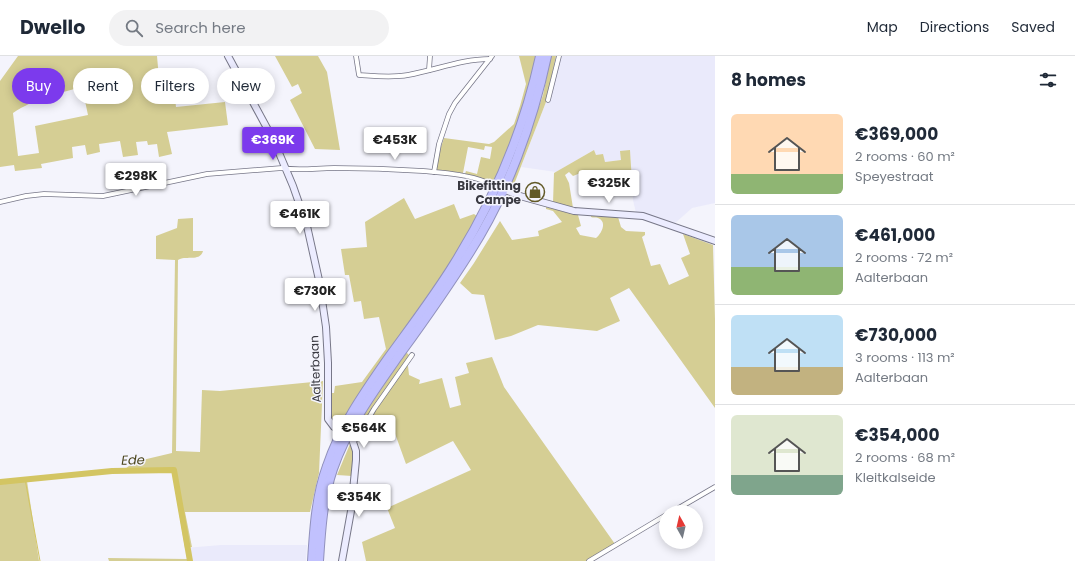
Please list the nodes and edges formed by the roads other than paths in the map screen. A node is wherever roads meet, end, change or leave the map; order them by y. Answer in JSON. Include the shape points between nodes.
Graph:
{"nodes":[{"id":1,"x":228,"y":56,"type":"edge"},
{"id":2,"x":356,"y":56,"type":"edge"},
{"id":3,"x":430,"y":56,"type":"edge"},
{"id":4,"x":540,"y":56,"type":"edge"},
{"id":5,"x":547,"y":56,"type":"edge"},
{"id":6,"x":559,"y":56,"type":"edge"},
{"id":7,"x":491,"y":57,"type":"edge"},
{"id":8,"x":429,"y":70,"type":"junction"},
{"id":9,"x":548,"y":100,"type":"dead end"},
{"id":10,"x":287,"y":169,"type":"junction"},
{"id":11,"x":434,"y":172,"type":"junction"},
{"id":12,"x":486,"y":182,"type":"dead end"},
{"id":13,"x":500,"y":188,"type":"junction"},
{"id":14,"x":0,"y":202,"type":"edge"},
{"id":15,"x":715,"y":241,"type":"edge"},
{"id":16,"x":412,"y":355,"type":"dead end"},
{"id":17,"x":344,"y":433,"type":"junction"},
{"id":18,"x":353,"y":442,"type":"junction"},
{"id":19,"x":715,"y":487,"type":"edge"},
{"id":20,"x":684,"y":505,"type":"edge"},
{"id":21,"x":659,"y":519,"type":"edge"},
{"id":22,"x":312,"y":561,"type":"edge"},
{"id":23,"x":319,"y":561,"type":"edge"},
{"id":24,"x":342,"y":561,"type":"edge"},
{"id":25,"x":589,"y":561,"type":"edge"}],
"edges":[{"from":1,"to":10,"type":"main road","name":"Aalterbaan","via":[[269,130]]},
{"from":2,"to":8,"type":"street","via":[[359,75],[395,76]]},
{"from":3,"to":8,"type":"street"},
{"from":4,"to":13,"type":"highway"},
{"from":5,"to":13,"type":"highway","via":[[530,122]]},
{"from":6,"to":9,"type":"street"},
{"from":7,"to":8,"type":"street"},
{"from":7,"to":11,"type":"street","via":[[449,114],[439,144]]},
{"from":10,"to":11,"type":"street","via":[[361,168]]},
{"from":10,"to":14,"type":"street","via":[[207,174],[103,196],[44,194]]},
{"from":10,"to":17,"type":"main road","name":"Aalterbaan","via":[[307,226],[319,280],[327,342],[328,418],[332,425]]},
{"from":11,"to":12,"type":"street","via":[[461,175]]},
{"from":13,"to":15,"type":"main road","via":[[574,211],[643,216]]},
{"from":13,"to":17,"type":"highway","via":[[454,265],[362,396]]},
{"from":16,"to":18,"type":"street"},
{"from":17,"to":18,"type":"main road","name":"Aalterbaan"},
{"from":17,"to":22,"type":"highway","via":[[326,466],[315,522]]},
{"from":17,"to":23,"type":"highway","via":[[328,484]]},
{"from":18,"to":24,"type":"main road","via":[[356,460],[351,511]]},
{"from":19,"to":20,"type":"street"},
{"from":21,"to":25,"type":"street"}]}
